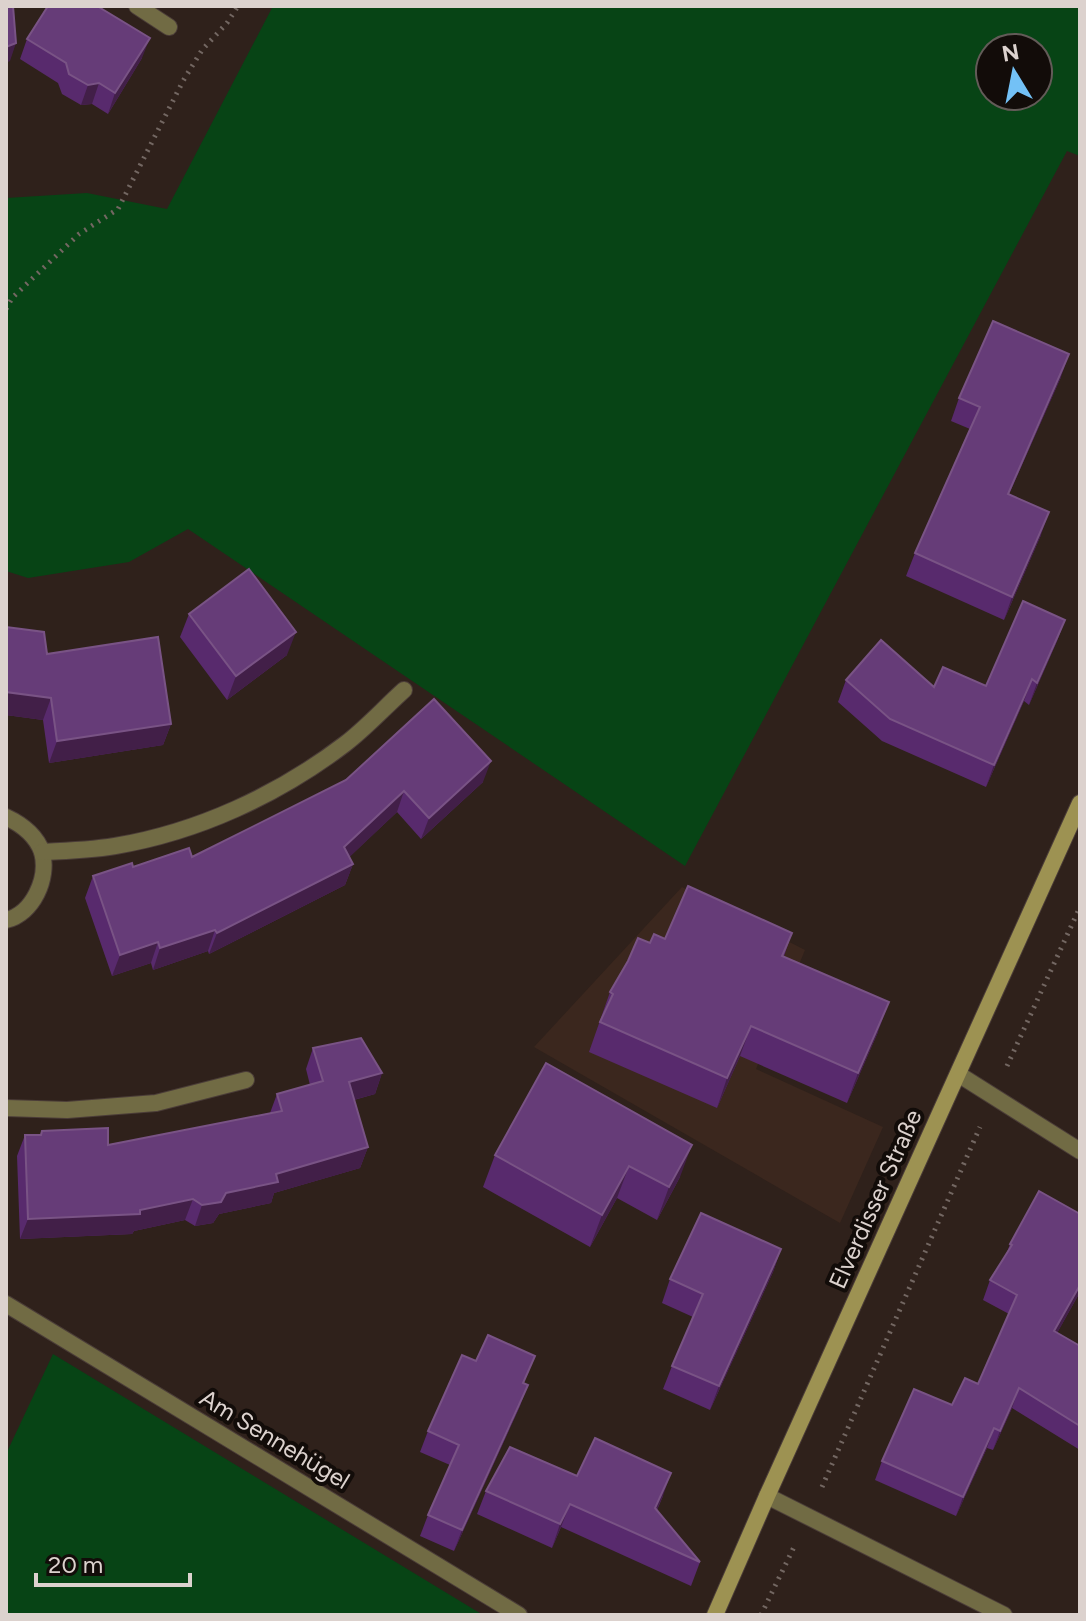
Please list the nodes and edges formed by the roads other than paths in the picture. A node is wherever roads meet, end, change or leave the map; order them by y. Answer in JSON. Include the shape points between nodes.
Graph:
{"nodes":[{"id":1,"x":137,"y":6,"type":"edge"},
{"id":2,"x":169,"y":27,"type":"dead end"},
{"id":3,"x":404,"y":690,"type":"dead end"},
{"id":4,"x":1080,"y":803,"type":"edge"},
{"id":5,"x":6,"y":817,"type":"edge"},
{"id":6,"x":42,"y":852,"type":"junction"},
{"id":7,"x":6,"y":920,"type":"edge"},
{"id":8,"x":958,"y":1074,"type":"junction"},
{"id":9,"x":246,"y":1080,"type":"dead end"},
{"id":10,"x":6,"y":1108,"type":"edge"},
{"id":11,"x":1080,"y":1151,"type":"edge"},
{"id":12,"x":6,"y":1304,"type":"edge"},
{"id":13,"x":767,"y":1496,"type":"junction"},
{"id":14,"x":519,"y":1615,"type":"edge"},
{"id":15,"x":715,"y":1615,"type":"edge"},
{"id":16,"x":1004,"y":1615,"type":"edge"}],
"edges":[{"from":1,"to":2,"type":"street"},
{"from":3,"to":6,"type":"street","via":[[347,742],[294,780],[237,809],[115,847]]},
{"from":4,"to":8,"type":"main road","name":"Elverdisser Straße"},
{"from":5,"to":6,"type":"street","via":[[29,831]]},
{"from":6,"to":7,"type":"street","via":[[43,878],[32,903]]},
{"from":8,"to":11,"type":"street"},
{"from":8,"to":13,"type":"main road","name":"Elverdisser Straße"},
{"from":9,"to":10,"type":"street","via":[[156,1103],[67,1110]]},
{"from":12,"to":14,"type":"street","name":"Am Sennehügel"},
{"from":13,"to":15,"type":"main road","name":"Elverdisser Straße"},
{"from":13,"to":16,"type":"street"}]}
